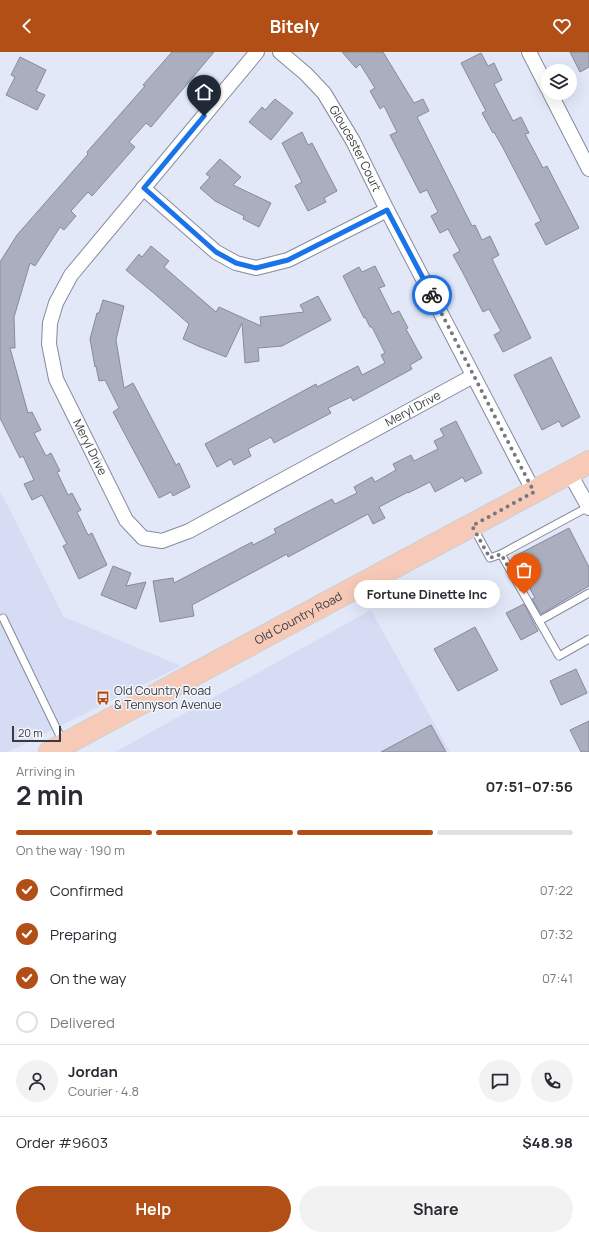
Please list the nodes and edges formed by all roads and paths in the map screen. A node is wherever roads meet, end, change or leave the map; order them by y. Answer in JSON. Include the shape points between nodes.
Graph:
{"nodes":[{"id":1,"x":258,"y":52,"type":"edge"},
{"id":2,"x":280,"y":52,"type":"edge"},
{"id":3,"x":529,"y":52,"type":"edge"},
{"id":4,"x":541,"y":75,"type":"edge"},
{"id":5,"x":554,"y":100,"type":"edge"},
{"id":6,"x":589,"y":169,"type":"edge"},
{"id":7,"x":144,"y":188,"type":"junction"},
{"id":8,"x":387,"y":210,"type":"junction"},
{"id":9,"x":473,"y":376,"type":"junction"},
{"id":10,"x":589,"y":462,"type":"edge"},
{"id":11,"x":569,"y":472,"type":"junction"},
{"id":12,"x":534,"y":492,"type":"junction"},
{"id":13,"x":589,"y":508,"type":"edge"},
{"id":14,"x":472,"y":526,"type":"junction"},
{"id":15,"x":501,"y":554,"type":"junction"},
{"id":16,"x":589,"y":593,"type":"edge"},
{"id":17,"x":3,"y":618,"type":"dead end"},
{"id":18,"x":539,"y":621,"type":"junction"},
{"id":19,"x":589,"y":639,"type":"edge"},
{"id":20,"x":61,"y":750,"type":"edge"}],
"edges":[{"from":1,"to":7,"type":"street","name":"Meryl Drive"},
{"from":2,"to":8,"type":"street","name":"Gloucester Court","via":[[324,93],[353,141]]},
{"from":3,"to":4,"type":"street"},
{"from":5,"to":6,"type":"street"},
{"from":7,"to":8,"type":"street","via":[[216,252],[236,263],[256,268],[288,260]]},
{"from":7,"to":9,"type":"street","name":"Meryl Drive","via":[[71,275],[56,303],[50,323],[49,344],[56,379],[63,396],[126,520],[143,538],[162,541],[189,531]]},
{"from":8,"to":9,"type":"street","name":"Gloucester Court"},
{"from":9,"to":12,"type":"street","name":"Gloucester Court"},
{"from":10,"to":11,"type":"main road","name":"Old Country Road"},
{"from":11,"to":12,"type":"main road","name":"Old Country Road"},
{"from":11,"to":13,"type":"street"},
{"from":12,"to":14,"type":"main road","name":"Old Country Road"},
{"from":13,"to":15,"type":"lane"},
{"from":14,"to":15,"type":"lane","via":[[490,558]]},
{"from":14,"to":20,"type":"main road","name":"Old Country Road"},
{"from":15,"to":18,"type":"lane"},
{"from":16,"to":18,"type":"lane"},
{"from":17,"to":20,"type":"lane"},
{"from":18,"to":19,"type":"lane","via":[[559,656]]}]}
